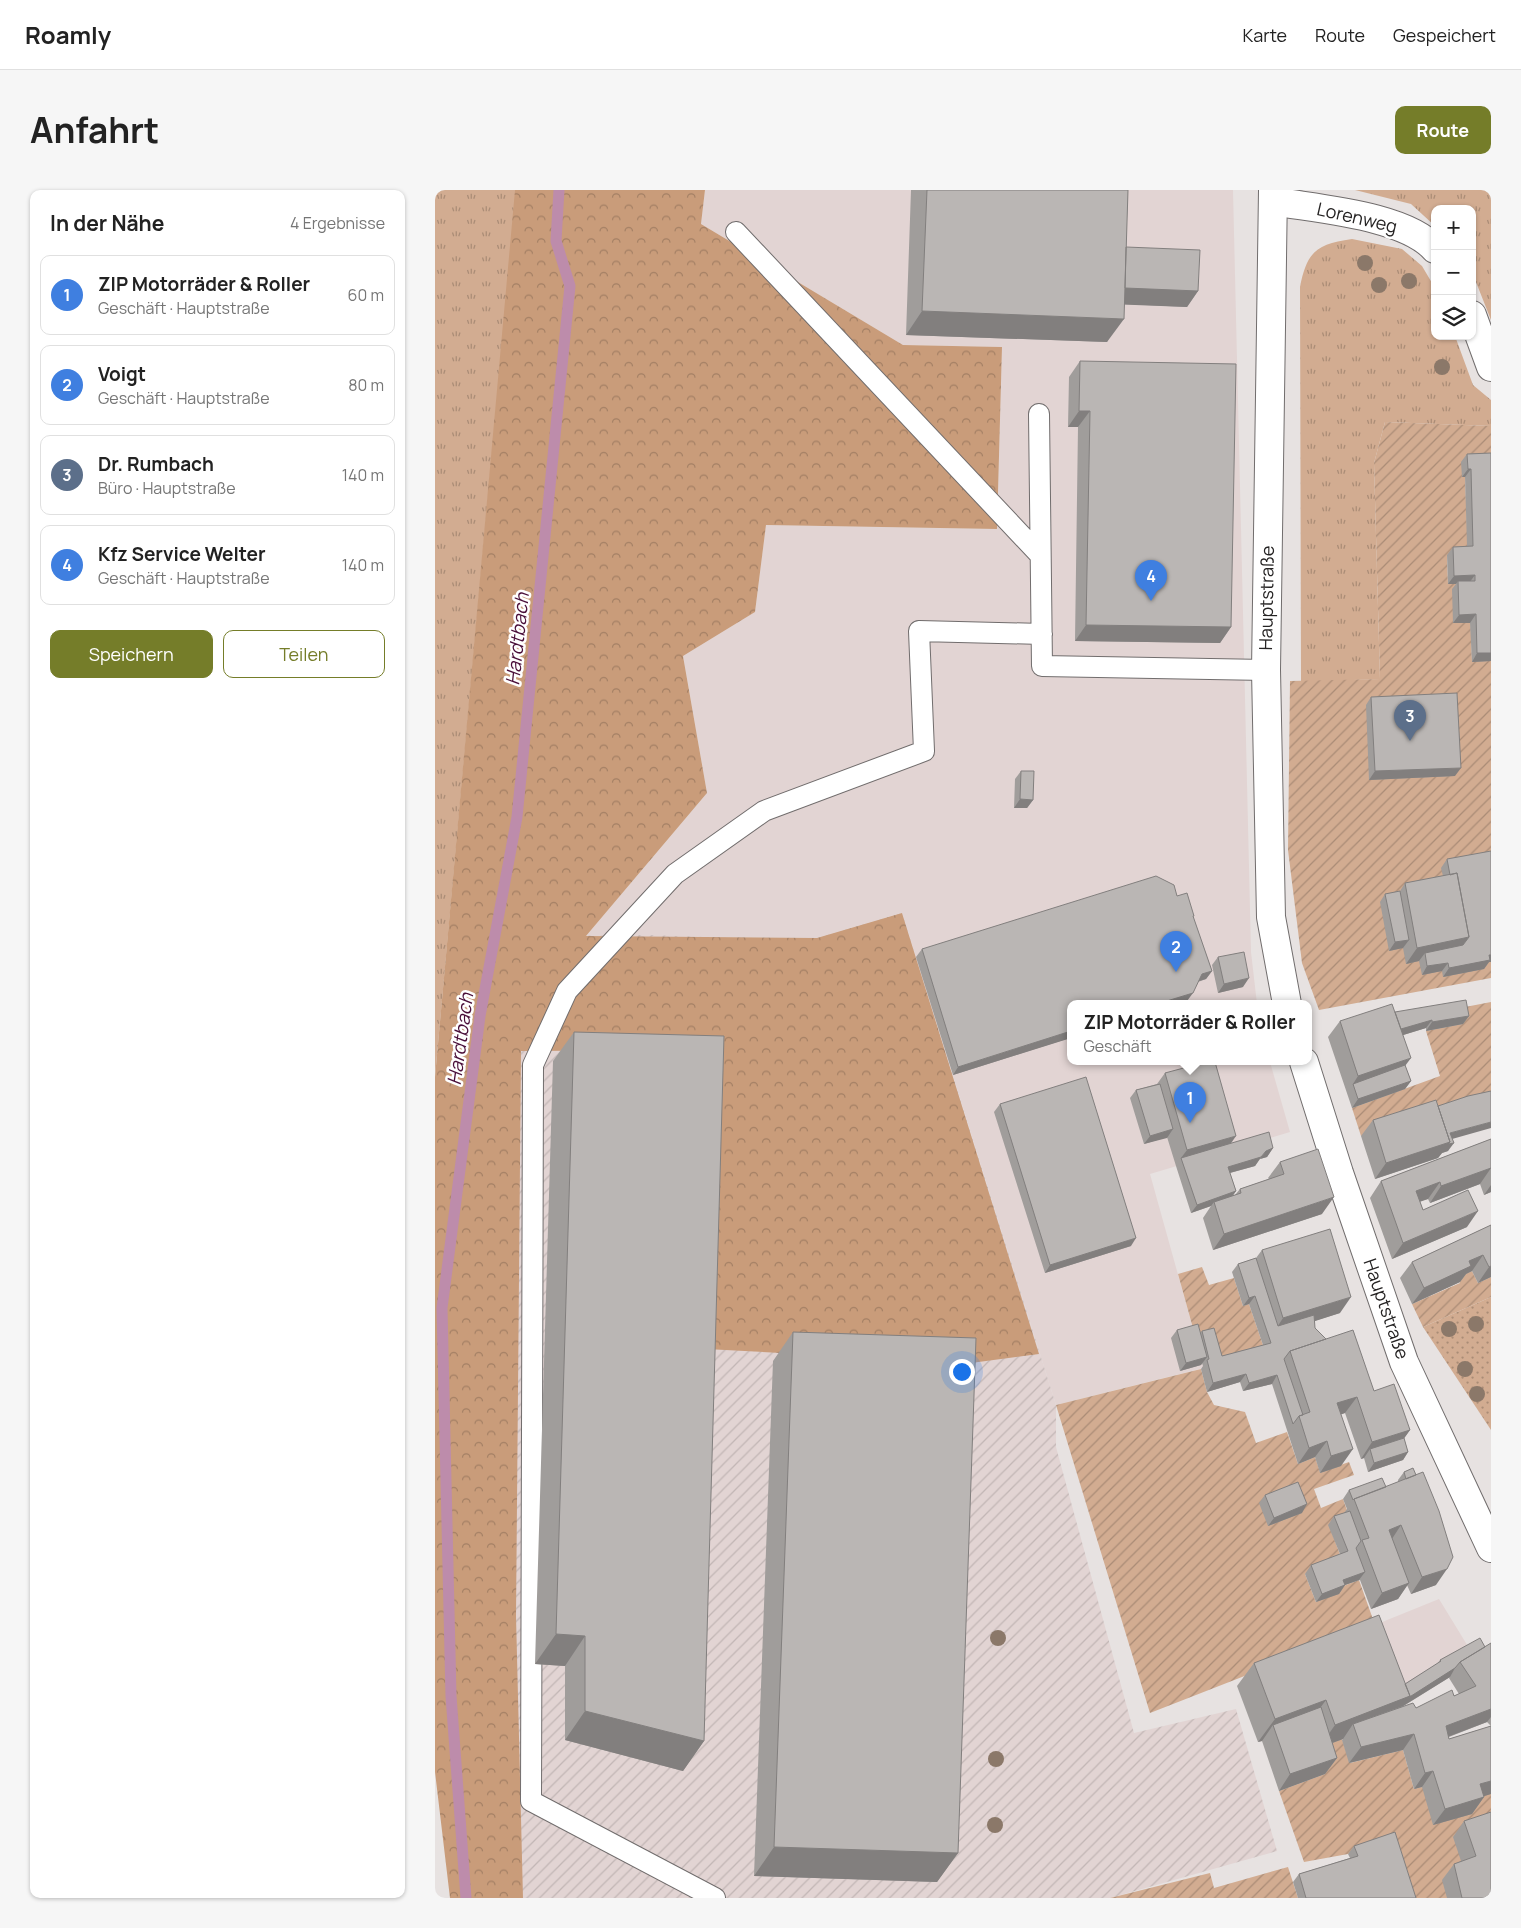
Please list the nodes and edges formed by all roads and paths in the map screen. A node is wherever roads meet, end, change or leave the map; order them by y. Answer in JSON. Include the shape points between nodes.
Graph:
{"nodes":[{"id":1,"x":1273,"y":195,"type":"edge"},
{"id":2,"x":736,"y":232,"type":"dead end"},
{"id":3,"x":1431,"y":245,"type":"edge"},
{"id":4,"x":1476,"y":326,"type":"edge"},
{"id":5,"x":1491,"y":367,"type":"edge"},
{"id":6,"x":1039,"y":414,"type":"dead end"},
{"id":7,"x":1040,"y":555,"type":"junction"},
{"id":8,"x":1042,"y":634,"type":"junction"},
{"id":9,"x":1266,"y":670,"type":"junction"},
{"id":10,"x":1286,"y":1000,"type":"edge"},
{"id":11,"x":1305,"y":1065,"type":"edge"},
{"id":12,"x":1491,"y":1548,"type":"edge"},
{"id":13,"x":715,"y":1898,"type":"edge"}],
"edges":[{"from":1,"to":3,"type":"main road","name":"Lorenweg","via":[[1393,222]]},
{"from":1,"to":9,"type":"main road","name":"Hauptstraße"},
{"from":2,"to":7,"type":"lane"},
{"from":4,"to":5,"type":"main road"},
{"from":6,"to":7,"type":"lane"},
{"from":7,"to":8,"type":"lane"},
{"from":8,"to":9,"type":"lane","via":[[1043,666]]},
{"from":8,"to":13,"type":"lane","via":[[919,631],[924,751],[763,811],[675,874],[567,991],[533,1066],[531,1801]]},
{"from":9,"to":10,"type":"main road","name":"Hauptstraße","via":[[1271,916]]},
{"from":11,"to":12,"type":"main road","name":"Hauptstraße","via":[[1404,1362]]}]}
